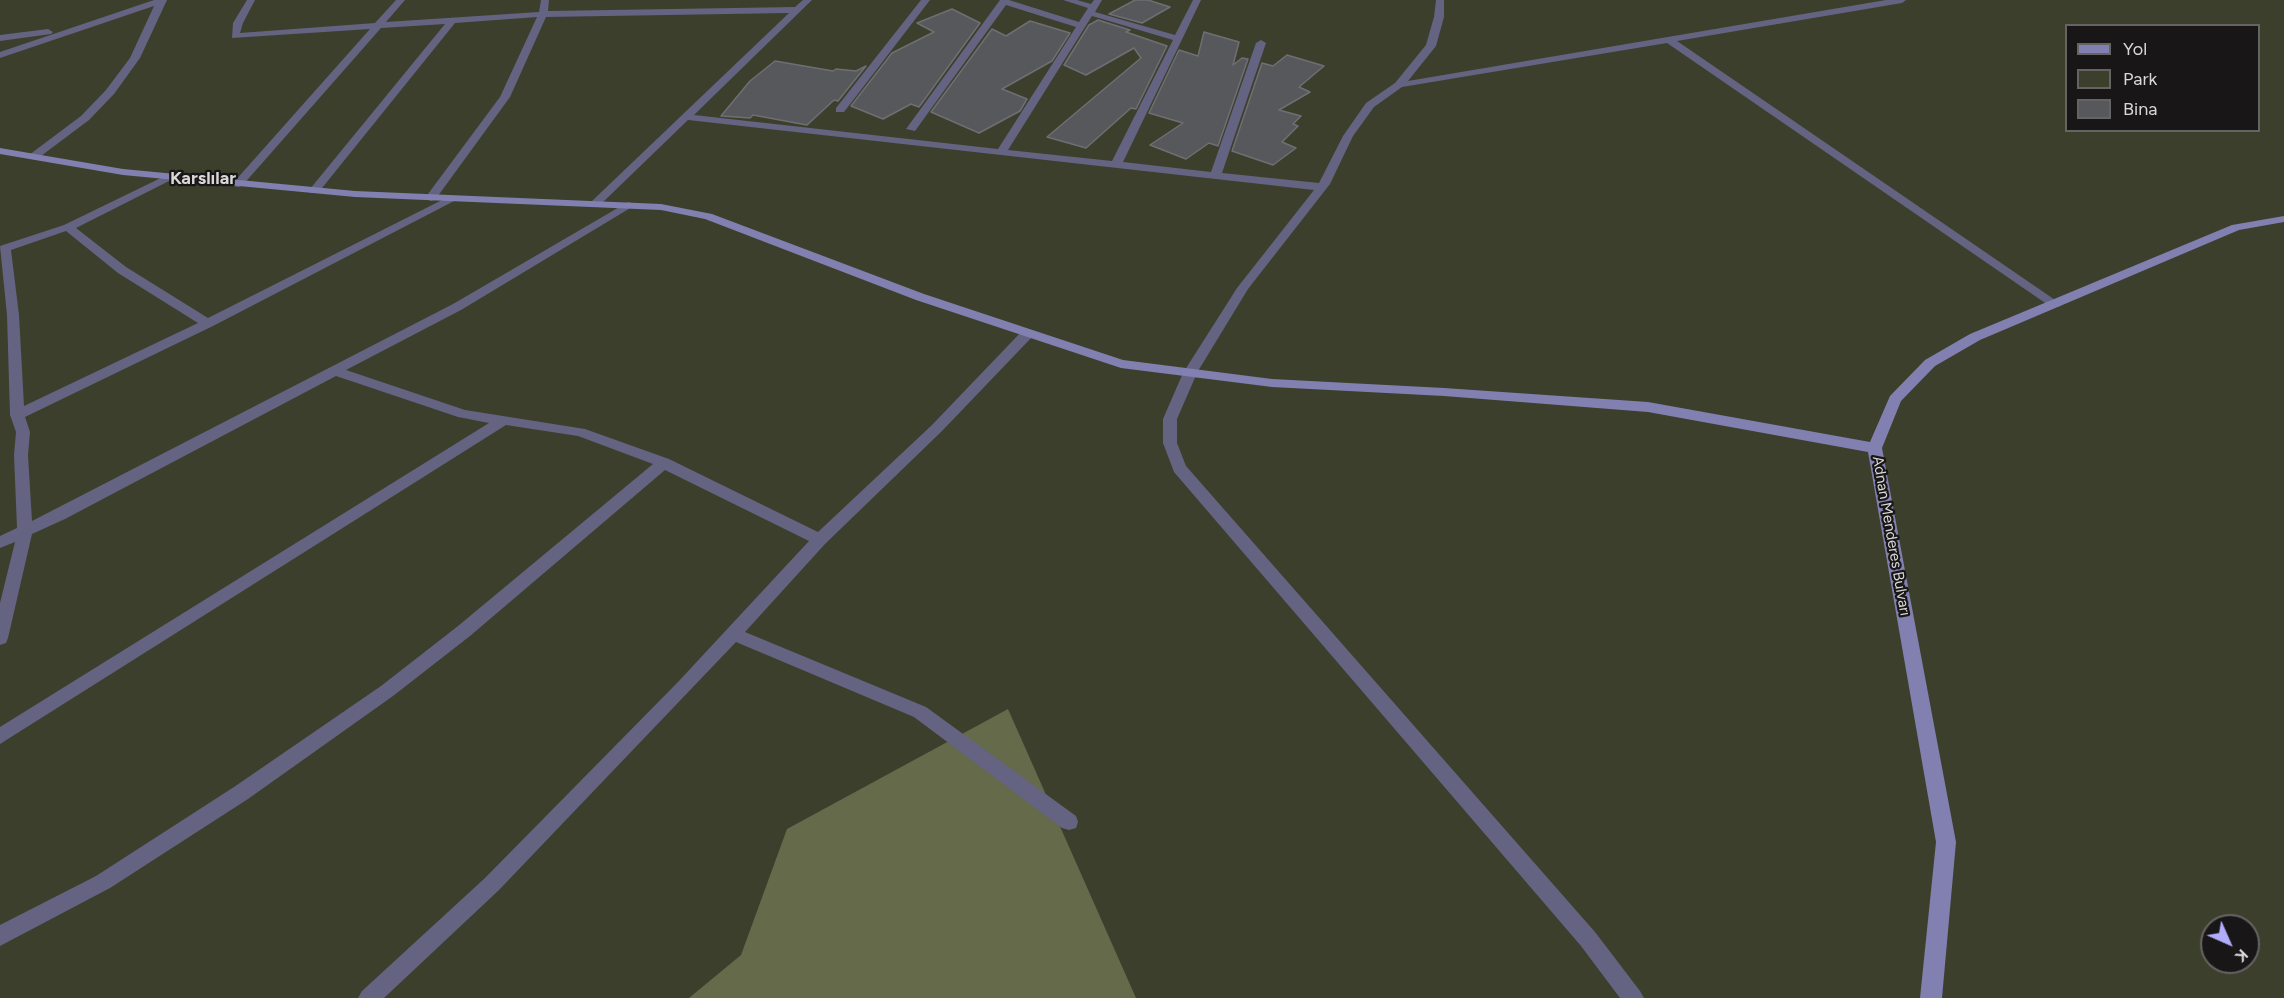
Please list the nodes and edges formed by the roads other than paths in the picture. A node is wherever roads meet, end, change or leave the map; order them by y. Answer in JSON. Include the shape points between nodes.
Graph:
{"nodes":[{"id":1,"x":162,"y":0,"type":"edge"},
{"id":2,"x":251,"y":0,"type":"edge"},
{"id":3,"x":401,"y":0,"type":"edge"},
{"id":4,"x":544,"y":0,"type":"edge"},
{"id":5,"x":808,"y":0,"type":"edge"},
{"id":6,"x":926,"y":0,"type":"edge"},
{"id":7,"x":1067,"y":0,"type":"edge"},
{"id":8,"x":1197,"y":0,"type":"edge"},
{"id":9,"x":1440,"y":0,"type":"edge"},
{"id":10,"x":1902,"y":0,"type":"edge"},
{"id":11,"x":1004,"y":1,"type":"edge"},
{"id":12,"x":1094,"y":7,"type":"edge"},
{"id":13,"x":797,"y":10,"type":"junction"},
{"id":14,"x":543,"y":14,"type":"junction"},
{"id":15,"x":451,"y":22,"type":"junction"},
{"id":16,"x":1082,"y":26,"type":"junction"},
{"id":17,"x":81,"y":27,"type":"junction"},
{"id":18,"x":379,"y":27,"type":"junction"},
{"id":19,"x":0,"y":38,"type":"edge"},
{"id":20,"x":1179,"y":39,"type":"junction"},
{"id":21,"x":1668,"y":39,"type":"junction"},
{"id":22,"x":1261,"y":43,"type":"dead end"},
{"id":23,"x":0,"y":55,"type":"edge"},
{"id":24,"x":1399,"y":85,"type":"junction"},
{"id":25,"x":840,"y":110,"type":"dead end"},
{"id":26,"x":686,"y":117,"type":"junction"},
{"id":27,"x":911,"y":129,"type":"dead end"},
{"id":28,"x":1002,"y":151,"type":"junction"},
{"id":29,"x":0,"y":152,"type":"edge"},
{"id":30,"x":33,"y":157,"type":"junction"},
{"id":31,"x":1116,"y":165,"type":"junction"},
{"id":32,"x":1216,"y":174,"type":"junction"},
{"id":33,"x":169,"y":177,"type":"junction"},
{"id":34,"x":238,"y":184,"type":"junction"},
{"id":35,"x":1321,"y":187,"type":"junction"},
{"id":36,"x":314,"y":191,"type":"junction"},
{"id":37,"x":431,"y":198,"type":"junction"},
{"id":38,"x":452,"y":199,"type":"junction"},
{"id":39,"x":596,"y":203,"type":"junction"},
{"id":40,"x":628,"y":205,"type":"junction"},
{"id":41,"x":2284,"y":219,"type":"edge"},
{"id":42,"x":68,"y":227,"type":"junction"},
{"id":43,"x":3,"y":250,"type":"edge"},
{"id":44,"x":2055,"y":304,"type":"junction"},
{"id":45,"x":208,"y":323,"type":"junction"},
{"id":46,"x":1028,"y":333,"type":"junction"},
{"id":47,"x":334,"y":371,"type":"junction"},
{"id":48,"x":1190,"y":373,"type":"junction"},
{"id":49,"x":17,"y":415,"type":"junction"},
{"id":50,"x":504,"y":420,"type":"junction"},
{"id":51,"x":1875,"y":448,"type":"junction"},
{"id":52,"x":664,"y":463,"type":"junction"},
{"id":53,"x":25,"y":531,"type":"junction"},
{"id":54,"x":820,"y":540,"type":"junction"},
{"id":55,"x":0,"y":542,"type":"edge"},
{"id":56,"x":733,"y":634,"type":"junction"},
{"id":57,"x":0,"y":638,"type":"edge"},
{"id":58,"x":0,"y":736,"type":"edge"},
{"id":59,"x":1069,"y":822,"type":"dead end"},
{"id":60,"x":0,"y":936,"type":"edge"},
{"id":61,"x":369,"y":998,"type":"edge"},
{"id":62,"x":1634,"y":998,"type":"edge"},
{"id":63,"x":1931,"y":998,"type":"edge"}],
"edges":[{"from":1,"to":17,"type":"street"},
{"from":1,"to":30,"type":"street","via":[[135,58],[110,92],[85,118]]},
{"from":2,"to":18,"type":"street","via":[[235,36]]},
{"from":3,"to":18,"type":"street"},
{"from":4,"to":14,"type":"street"},
{"from":5,"to":13,"type":"street"},
{"from":6,"to":25,"type":"street"},
{"from":7,"to":12,"type":"street"},
{"from":8,"to":20,"type":"street"},
{"from":9,"to":24,"type":"street","via":[[1440,17],[1431,46]]},
{"from":10,"to":21,"type":"street"},
{"from":11,"to":16,"type":"street"},
{"from":11,"to":27,"type":"street"},
{"from":12,"to":16,"type":"street"},
{"from":12,"to":20,"type":"street"},
{"from":13,"to":14,"type":"street"},
{"from":13,"to":26,"type":"street"},
{"from":14,"to":15,"type":"street"},
{"from":14,"to":37,"type":"street","via":[[505,97]]},
{"from":15,"to":18,"type":"street"},
{"from":15,"to":36,"type":"street"},
{"from":16,"to":28,"type":"street"},
{"from":17,"to":19,"type":"street"},
{"from":17,"to":23,"type":"street"},
{"from":18,"to":34,"type":"street"},
{"from":20,"to":31,"type":"street"},
{"from":21,"to":24,"type":"street"},
{"from":21,"to":44,"type":"street"},
{"from":22,"to":32,"type":"street"},
{"from":24,"to":35,"type":"street","via":[[1370,105]]},
{"from":26,"to":28,"type":"street"},
{"from":26,"to":39,"type":"street"},
{"from":28,"to":31,"type":"street"},
{"from":29,"to":30,"type":"main road"},
{"from":30,"to":33,"type":"main road"},
{"from":31,"to":32,"type":"street"},
{"from":32,"to":35,"type":"street"},
{"from":33,"to":34,"type":"main road"},
{"from":33,"to":42,"type":"street"},
{"from":34,"to":36,"type":"main road"},
{"from":35,"to":48,"type":"street","via":[[1242,288]]},
{"from":36,"to":37,"type":"main road"},
{"from":37,"to":38,"type":"main road"},
{"from":38,"to":39,"type":"main road"},
{"from":38,"to":45,"type":"street"},
{"from":39,"to":40,"type":"main road"},
{"from":40,"to":46,"type":"main road","via":[[708,216],[819,260]]},
{"from":40,"to":47,"type":"street","via":[[457,307]]},
{"from":41,"to":44,"type":"main road","name":"Adnan Menderes Bulvarı","via":[[2236,227]]},
{"from":42,"to":43,"type":"street"},
{"from":42,"to":45,"type":"street","via":[[122,270]]},
{"from":43,"to":49,"type":"street","via":[[13,315]]},
{"from":44,"to":51,"type":"main road","name":"Adnan Menderes Bulvarı","via":[[1975,337],[1930,363],[1895,399]]},
{"from":45,"to":49,"type":"street"},
{"from":46,"to":48,"type":"main road","via":[[1121,364]]},
{"from":46,"to":54,"type":"street","via":[[937,428]]},
{"from":47,"to":50,"type":"street","via":[[463,414]]},
{"from":47,"to":53,"type":"street"},
{"from":48,"to":51,"type":"main road","via":[[1272,383],[1648,407]]},
{"from":48,"to":62,"type":"street","via":[[1170,419],[1170,443],[1179,468],[1580,930]]},
{"from":49,"to":53,"type":"street","via":[[22,432]]},
{"from":50,"to":52,"type":"street","via":[[580,432]]},
{"from":50,"to":58,"type":"street"},
{"from":51,"to":63,"type":"main road","name":"Adnan Menderes Bulvarı","via":[[1946,842]]},
{"from":52,"to":54,"type":"street"},
{"from":52,"to":60,"type":"street","via":[[387,691],[241,793],[103,882]]},
{"from":53,"to":55,"type":"street"},
{"from":53,"to":57,"type":"street"},
{"from":54,"to":56,"type":"street"},
{"from":56,"to":59,"type":"street","via":[[920,712]]},
{"from":56,"to":61,"type":"street","via":[[492,884]]}]}
